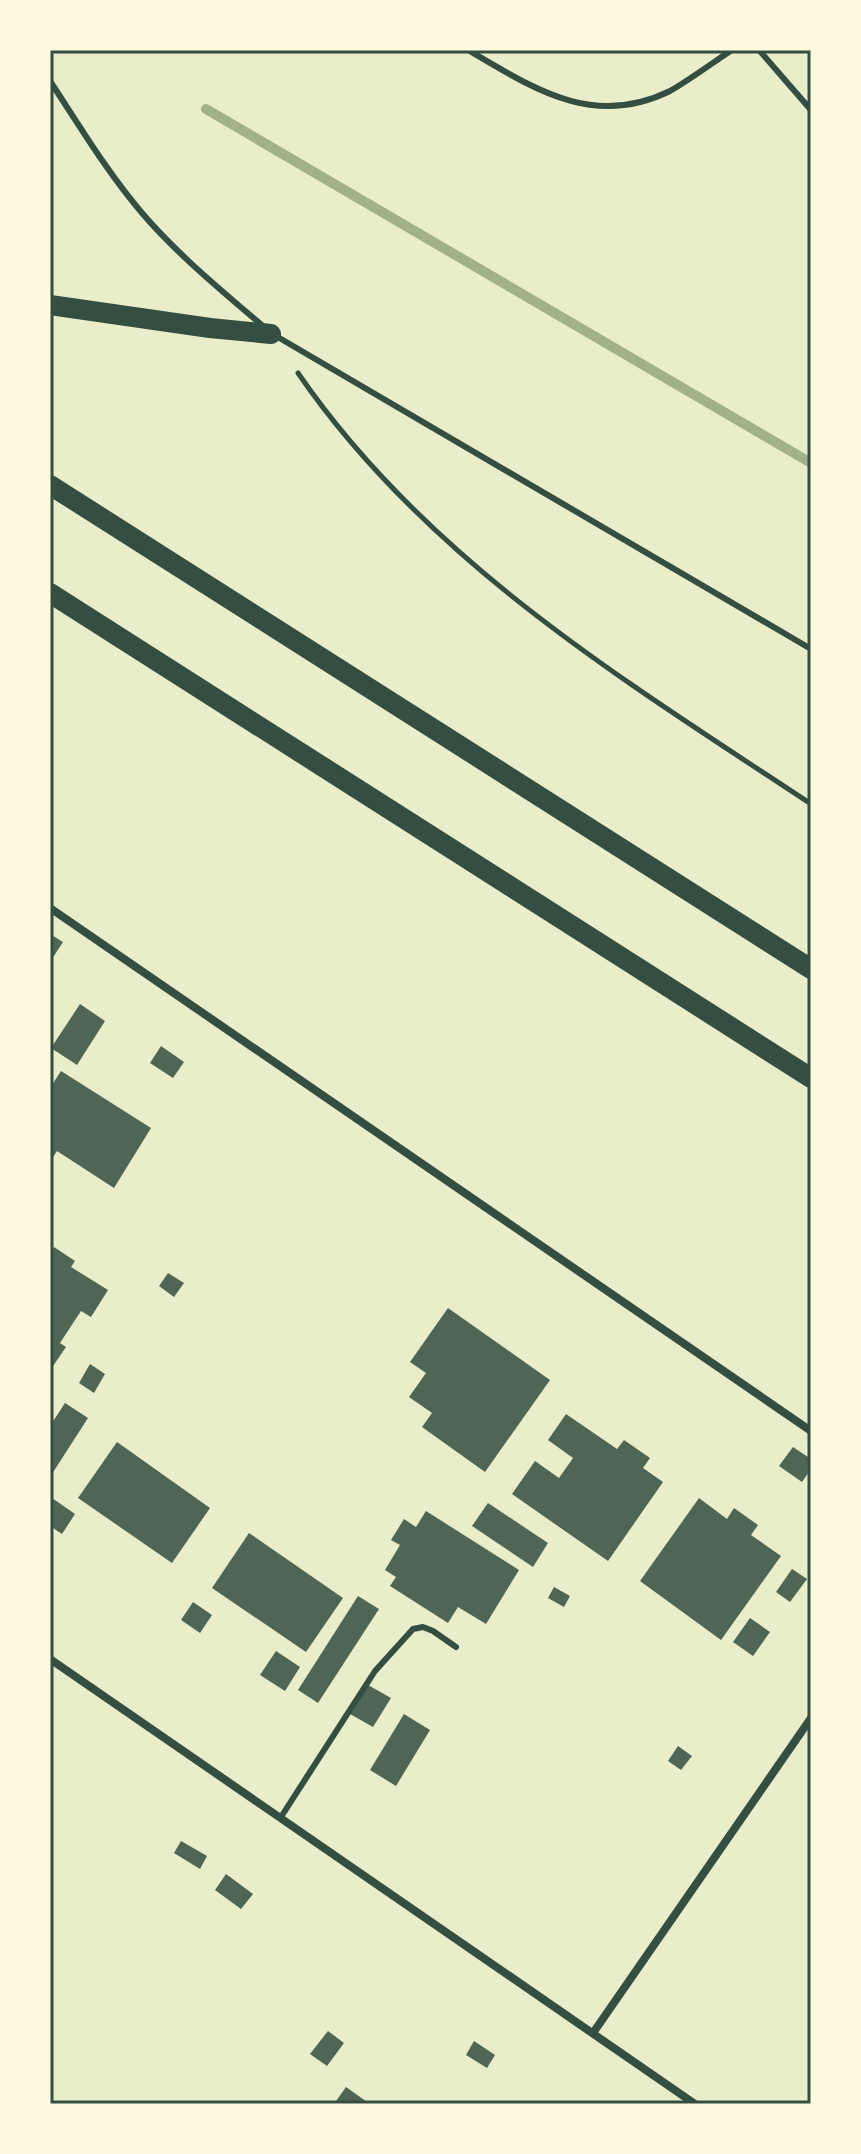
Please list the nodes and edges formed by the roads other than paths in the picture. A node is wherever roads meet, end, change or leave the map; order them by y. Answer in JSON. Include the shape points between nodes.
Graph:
{"nodes":[{"id":1,"x":468,"y":50,"type":"edge"},
{"id":2,"x":732,"y":50,"type":"edge"},
{"id":3,"x":759,"y":50,"type":"edge"},
{"id":4,"x":50,"y":81,"type":"edge"},
{"id":5,"x":811,"y":110,"type":"edge"},
{"id":6,"x":50,"y":305,"type":"edge"},
{"id":7,"x":271,"y":334,"type":"junction"},
{"id":8,"x":50,"y":485,"type":"edge"},
{"id":9,"x":50,"y":593,"type":"edge"},
{"id":10,"x":811,"y":649,"type":"edge"},
{"id":11,"x":50,"y":908,"type":"edge"},
{"id":12,"x":811,"y":969,"type":"edge"},
{"id":13,"x":811,"y":1078,"type":"edge"},
{"id":14,"x":811,"y":1431,"type":"edge"},
{"id":15,"x":456,"y":1647,"type":"dead end"},
{"id":16,"x":50,"y":1659,"type":"edge"},
{"id":17,"x":811,"y":1718,"type":"edge"},
{"id":18,"x":281,"y":1817,"type":"junction"},
{"id":19,"x":593,"y":2033,"type":"junction"},
{"id":20,"x":695,"y":2104,"type":"edge"}],
"edges":[{"from":1,"to":2,"type":"lane","via":[[540,92],[592,106],[645,100]]},
{"from":3,"to":5,"type":"lane"},
{"from":4,"to":7,"type":"lane","via":[[142,213]]},
{"from":6,"to":7,"type":"main road"},
{"from":7,"to":10,"type":"lane"},
{"from":8,"to":12,"type":"main road"},
{"from":9,"to":13,"type":"main road"},
{"from":11,"to":14,"type":"street"},
{"from":15,"to":18,"type":"lane","via":[[433,1631],[413,1629],[375,1671]]},
{"from":16,"to":18,"type":"street"},
{"from":17,"to":19,"type":"street"},
{"from":18,"to":19,"type":"street"},
{"from":19,"to":20,"type":"street"}]}
